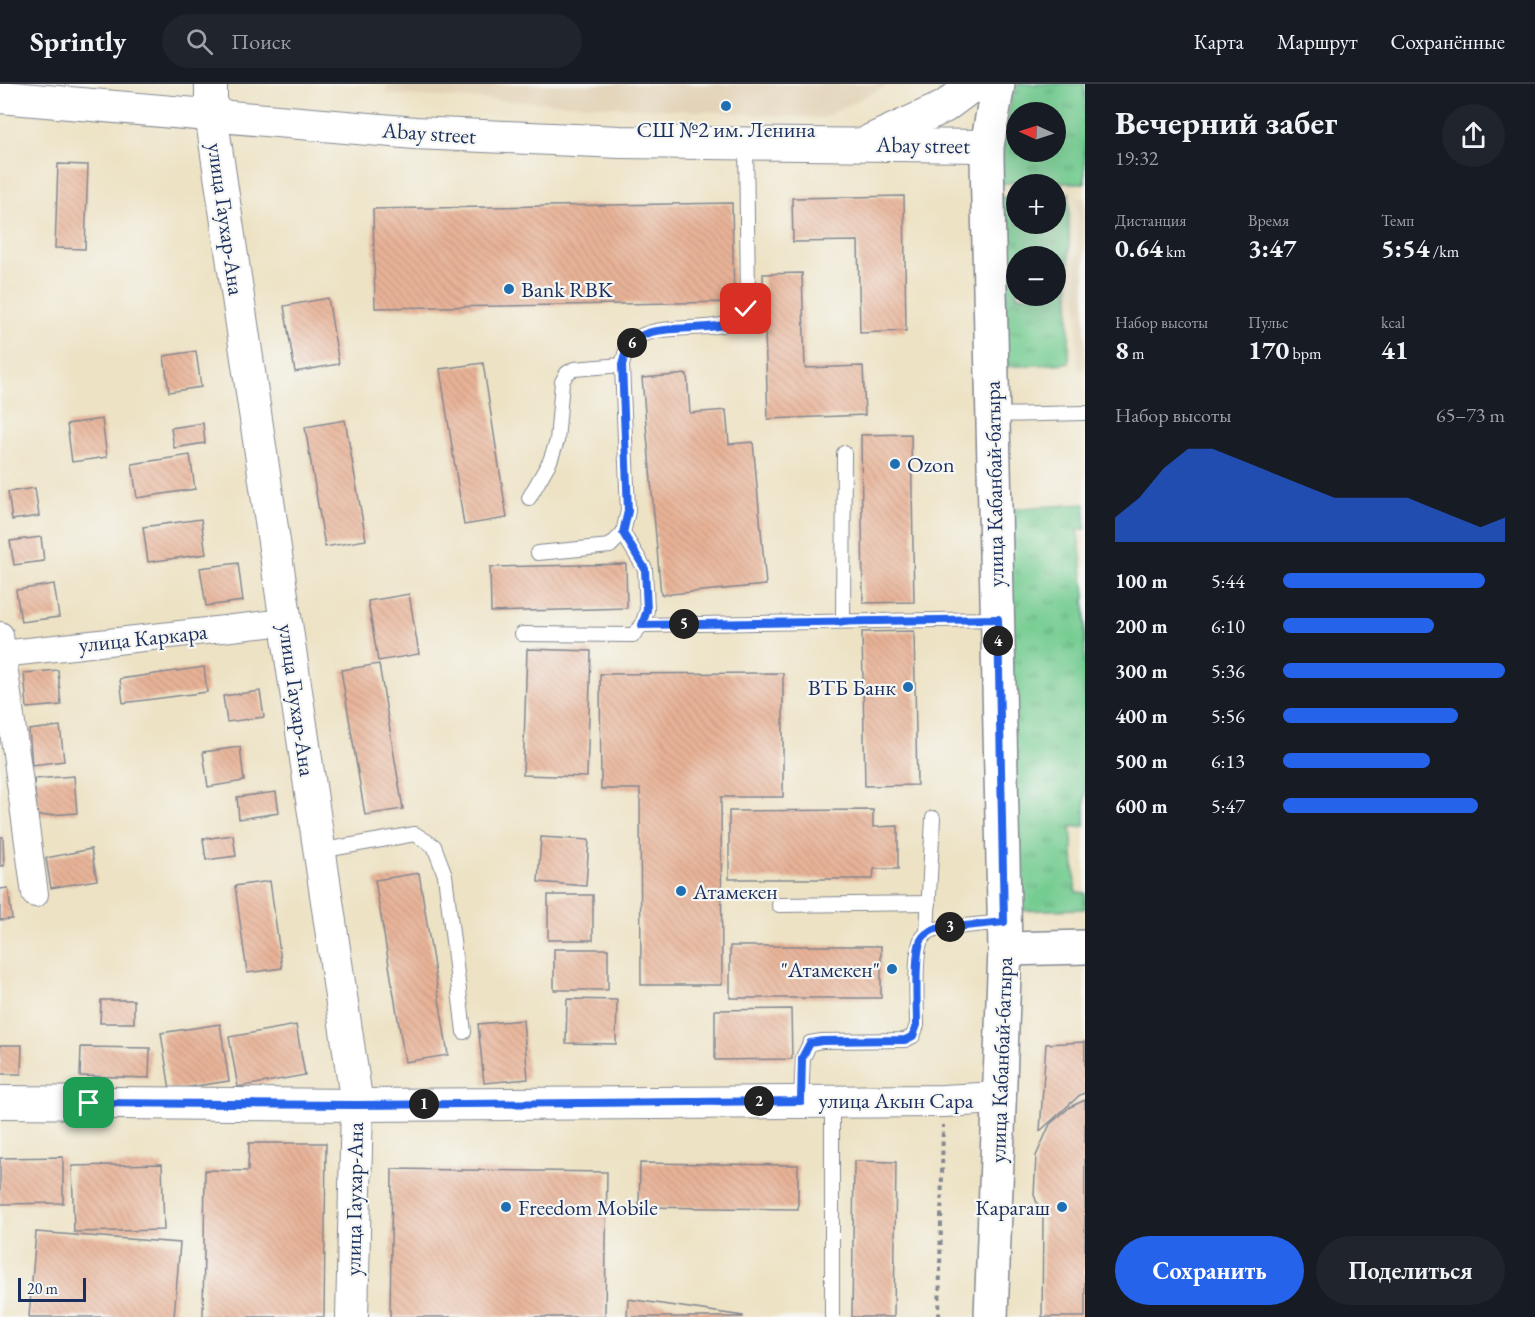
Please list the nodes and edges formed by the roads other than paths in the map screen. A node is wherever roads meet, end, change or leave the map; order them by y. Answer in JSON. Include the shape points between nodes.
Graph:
{"nodes":[{"id":1,"x":975,"y":84,"type":"edge"},
{"id":2,"x":998,"y":84,"type":"edge"},
{"id":3,"x":0,"y":97,"type":"edge"},
{"id":4,"x":211,"y":99,"type":"edge"},
{"id":5,"x":746,"y":143,"type":"junction"},
{"id":6,"x":860,"y":144,"type":"junction"},
{"id":7,"x":987,"y":146,"type":"junction"},
{"id":8,"x":622,"y":365,"type":"junction"},
{"id":9,"x":1085,"y":413,"type":"edge"},
{"id":10,"x":993,"y":415,"type":"junction"},
{"id":11,"x":844,"y":453,"type":"dead end"},
{"id":12,"x":529,"y":498,"type":"dead end"},
{"id":13,"x":623,"y":533,"type":"junction"},
{"id":14,"x":538,"y":553,"type":"dead end"},
{"id":15,"x":998,"y":619,"type":"junction"},
{"id":16,"x":843,"y":621,"type":"junction"},
{"id":17,"x":285,"y":622,"type":"junction"},
{"id":18,"x":642,"y":625,"type":"junction"},
{"id":19,"x":522,"y":634,"type":"dead end"},
{"id":20,"x":1,"y":645,"type":"edge"},
{"id":21,"x":933,"y":818,"type":"dead end"},
{"id":22,"x":319,"y":852,"type":"junction"},
{"id":23,"x":35,"y":894,"type":"dead end"},
{"id":24,"x":929,"y":903,"type":"junction"},
{"id":25,"x":779,"y":905,"type":"dead end"},
{"id":26,"x":927,"y":933,"type":"junction"},
{"id":27,"x":1004,"y":936,"type":"junction"},
{"id":28,"x":1085,"y":947,"type":"edge"},
{"id":29,"x":464,"y":1032,"type":"dead end"},
{"id":30,"x":1000,"y":1098,"type":"junction"},
{"id":31,"x":832,"y":1100,"type":"junction"},
{"id":32,"x":801,"y":1101,"type":"junction"},
{"id":33,"x":0,"y":1102,"type":"edge"},
{"id":34,"x":357,"y":1105,"type":"junction"},
{"id":35,"x":352,"y":1317,"type":"edge"},
{"id":36,"x":832,"y":1317,"type":"edge"},
{"id":37,"x":991,"y":1317,"type":"edge"}],
"edges":[{"from":1,"to":6,"type":"street","name":"Abay street","via":[[944,107]]},
{"from":2,"to":7,"type":"main road","name":"улица Кабанбай-батыра"},
{"from":3,"to":4,"type":"street","name":"Abay street"},
{"from":4,"to":5,"type":"street","name":"Abay street","via":[[415,133]]},
{"from":4,"to":17,"type":"street","name":"улица Гаухар-Ана"},
{"from":5,"to":6,"type":"street","name":"Abay street"},
{"from":5,"to":8,"type":"lane","via":[[746,309],[738,319],[718,325],[648,332],[628,347]]},
{"from":6,"to":7,"type":"street","name":"Abay street"},
{"from":7,"to":10,"type":"main road","name":"улица Кабанбай-батыра"},
{"from":8,"to":12,"type":"lane","via":[[567,373],[562,382],[557,441]]},
{"from":8,"to":13,"type":"lane","via":[[628,511]]},
{"from":9,"to":10,"type":"lane"},
{"from":10,"to":15,"type":"main road","name":"улица Кабанбай-батыра"},
{"from":11,"to":16,"type":"lane"},
{"from":13,"to":14,"type":"lane","via":[[610,546]]},
{"from":13,"to":18,"type":"lane","via":[[645,569],[647,610]]},
{"from":15,"to":16,"type":"lane"},
{"from":15,"to":27,"type":"main road","name":"улица Кабанбай-батыра"},
{"from":16,"to":18,"type":"lane"},
{"from":17,"to":20,"type":"street","name":"улица Каркара"},
{"from":17,"to":22,"type":"street","name":"улица Гаухар-Ана"},
{"from":18,"to":19,"type":"lane","via":[[633,635]]},
{"from":20,"to":23,"type":"street","name":"улица Каркара"},
{"from":21,"to":24,"type":"lane"},
{"from":22,"to":29,"type":"lane","via":[[416,834],[434,846],[446,875]]},
{"from":22,"to":34,"type":"street","name":"улица Гаухар-Ана"},
{"from":24,"to":25,"type":"lane"},
{"from":24,"to":26,"type":"lane"},
{"from":26,"to":27,"type":"lane","via":[[935,929]]},
{"from":26,"to":32,"type":"lane","via":[[918,952],[917,1025],[913,1036],[905,1040],[810,1043],[802,1058]]},
{"from":27,"to":28,"type":"main road"},
{"from":27,"to":30,"type":"main road","name":"улица Кабанбай-батыра"},
{"from":30,"to":31,"type":"street","name":"улица Акын Сара"},
{"from":30,"to":37,"type":"main road","name":"улица Кабанбай-батыра"},
{"from":31,"to":32,"type":"street","name":"улица Акын Сара"},
{"from":31,"to":36,"type":"lane"},
{"from":32,"to":34,"type":"street","name":"улица Акын Сара"},
{"from":33,"to":34,"type":"street","name":"улица Акын Сара"},
{"from":34,"to":35,"type":"street","name":"улица Гаухар-Ана"}]}
